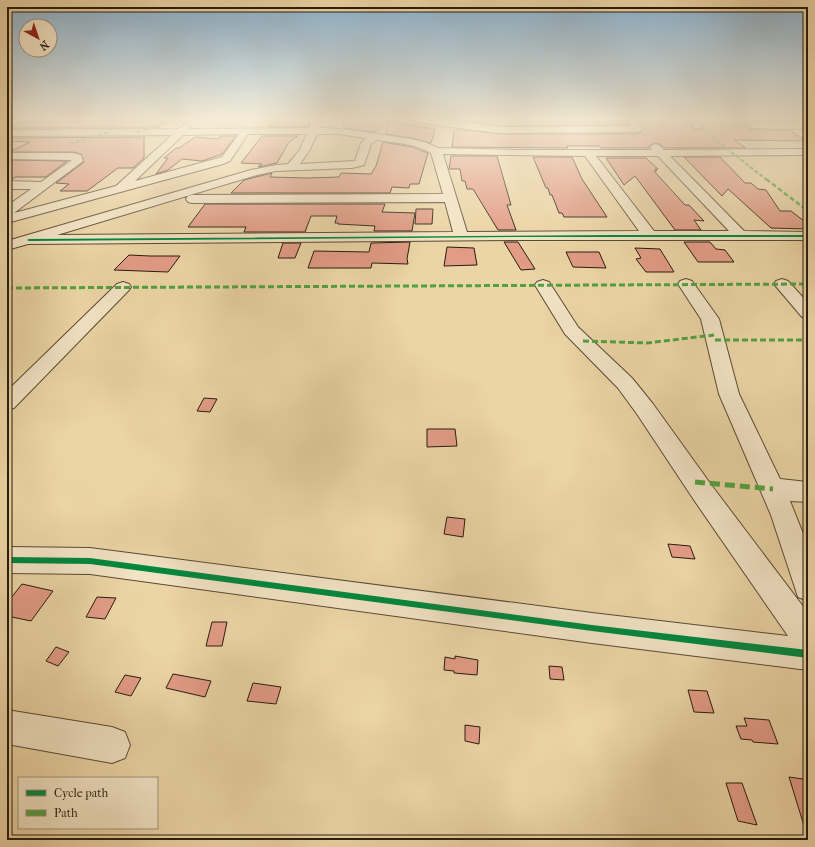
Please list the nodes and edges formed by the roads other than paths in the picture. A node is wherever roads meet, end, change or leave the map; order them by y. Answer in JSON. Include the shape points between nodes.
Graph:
{"nodes":[{"id":1,"x":77,"y":159,"type":"edge"},
{"id":2,"x":153,"y":159,"type":"edge"},
{"id":3,"x":226,"y":159,"type":"edge"},
{"id":4,"x":300,"y":159,"type":"edge"},
{"id":5,"x":361,"y":159,"type":"edge"},
{"id":6,"x":439,"y":159,"type":"edge"},
{"id":7,"x":592,"y":159,"type":"edge"},
{"id":8,"x":666,"y":159,"type":"edge"},
{"id":9,"x":291,"y":168,"type":"junction"},
{"id":10,"x":7,"y":185,"type":"edge"},
{"id":11,"x":43,"y":186,"type":"junction"},
{"id":12,"x":119,"y":190,"type":"junction"},
{"id":13,"x":169,"y":198,"type":"junction"},
{"id":14,"x":449,"y":198,"type":"junction"},
{"id":15,"x":7,"y":212,"type":"edge"},
{"id":16,"x":7,"y":219,"type":"edge"},
{"id":17,"x":650,"y":236,"type":"junction"},
{"id":18,"x":741,"y":236,"type":"junction"},
{"id":19,"x":808,"y":236,"type":"edge"},
{"id":20,"x":461,"y":237,"type":"junction"},
{"id":21,"x":29,"y":240,"type":"junction"},
{"id":22,"x":217,"y":241,"type":"dead end"},
{"id":23,"x":7,"y":246,"type":"edge"},
{"id":24,"x":686,"y":284,"type":"dead end"},
{"id":25,"x":782,"y":284,"type":"dead end"},
{"id":26,"x":543,"y":285,"type":"dead end"},
{"id":27,"x":123,"y":287,"type":"dead end"},
{"id":28,"x":808,"y":313,"type":"edge"},
{"id":29,"x":7,"y":403,"type":"edge"},
{"id":30,"x":773,"y":489,"type":"junction"},
{"id":31,"x":808,"y":492,"type":"edge"},
{"id":32,"x":7,"y":560,"type":"edge"},
{"id":33,"x":808,"y":587,"type":"edge"},
{"id":34,"x":808,"y":638,"type":"edge"},
{"id":35,"x":808,"y":654,"type":"edge"},
{"id":36,"x":7,"y":728,"type":"edge"},
{"id":37,"x":112,"y":745,"type":"dead end"}],
"edges":[{"from":1,"to":11,"type":"street","via":[[76,163]]},
{"from":2,"to":12,"type":"street"},
{"from":3,"to":12,"type":"street"},
{"from":4,"to":9,"type":"street"},
{"from":5,"to":9,"type":"street","via":[[360,163]]},
{"from":6,"to":14,"type":"street"},
{"from":7,"to":17,"type":"street"},
{"from":8,"to":18,"type":"street"},
{"from":9,"to":13,"type":"street","via":[[255,172]]},
{"from":10,"to":11,"type":"street"},
{"from":11,"to":15,"type":"street"},
{"from":12,"to":16,"type":"street"},
{"from":13,"to":14,"type":"street"},
{"from":13,"to":21,"type":"street"},
{"from":14,"to":20,"type":"street"},
{"from":17,"to":18,"type":"street"},
{"from":17,"to":20,"type":"street"},
{"from":18,"to":19,"type":"street"},
{"from":20,"to":21,"type":"street"},
{"from":21,"to":23,"type":"street"},
{"from":22,"to":23,"type":"street","via":[[33,237]]},
{"from":24,"to":30,"type":"street","via":[[710,319],[729,394]]},
{"from":25,"to":28,"type":"street"},
{"from":26,"to":34,"type":"street","via":[[571,330],[625,383],[645,409],[711,506]]},
{"from":27,"to":29,"type":"street"},
{"from":30,"to":31,"type":"street"},
{"from":30,"to":33,"type":"street"},
{"from":32,"to":35,"type":"street","via":[[90,561]]},
{"from":36,"to":37,"type":"street"}]}
